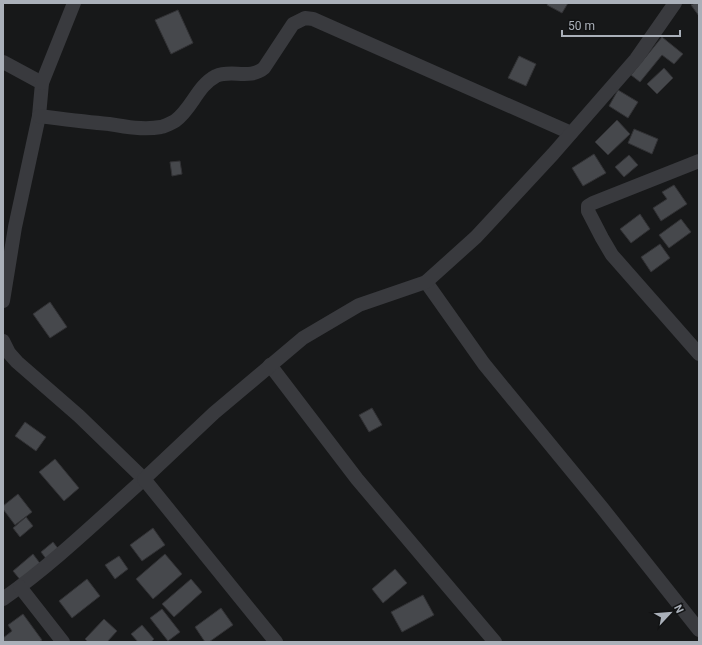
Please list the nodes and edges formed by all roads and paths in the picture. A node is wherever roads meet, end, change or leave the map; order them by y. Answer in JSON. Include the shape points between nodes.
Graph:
{"nodes":[{"id":1,"x":74,"y":3,"type":"edge"},
{"id":2,"x":675,"y":3,"type":"edge"},
{"id":3,"x":3,"y":62,"type":"edge"},
{"id":4,"x":42,"y":83,"type":"junction"},
{"id":5,"x":39,"y":116,"type":"junction"},
{"id":6,"x":571,"y":133,"type":"junction"},
{"id":7,"x":699,"y":161,"type":"edge"},
{"id":8,"x":426,"y":282,"type":"junction"},
{"id":9,"x":3,"y":301,"type":"edge"},
{"id":10,"x":3,"y":341,"type":"edge"},
{"id":11,"x":699,"y":354,"type":"edge"},
{"id":12,"x":270,"y":365,"type":"junction"},
{"id":13,"x":144,"y":479,"type":"junction"},
{"id":14,"x":20,"y":587,"type":"junction"},
{"id":15,"x":3,"y":599,"type":"edge"},
{"id":16,"x":699,"y":630,"type":"edge"},
{"id":17,"x":63,"y":642,"type":"edge"},
{"id":18,"x":276,"y":642,"type":"edge"},
{"id":19,"x":495,"y":642,"type":"edge"}],
"edges":[{"from":1,"to":4,"type":"street"},
{"from":2,"to":6,"type":"street","via":[[636,59]]},
{"from":3,"to":4,"type":"street"},
{"from":4,"to":5,"type":"street"},
{"from":5,"to":6,"type":"street","via":[[137,128],[161,127],[176,121],[205,84],[218,76],[246,74],[264,68],[293,24],[305,18],[313,19]]},
{"from":5,"to":9,"type":"street","via":[[15,227]]},
{"from":6,"to":8,"type":"street","via":[[476,237]]},
{"from":7,"to":11,"type":"street","via":[[593,203],[588,206],[588,211],[612,255]]},
{"from":8,"to":12,"type":"street","via":[[359,305],[303,338]]},
{"from":8,"to":16,"type":"street","via":[[484,364]]},
{"from":10,"to":13,"type":"street","via":[[8,353],[17,362],[79,416]]},
{"from":12,"to":13,"type":"street"},
{"from":12,"to":19,"type":"street","via":[[357,479]]},
{"from":13,"to":14,"type":"street"},
{"from":13,"to":18,"type":"street"},
{"from":14,"to":15,"type":"street"},
{"from":14,"to":17,"type":"street"}]}
